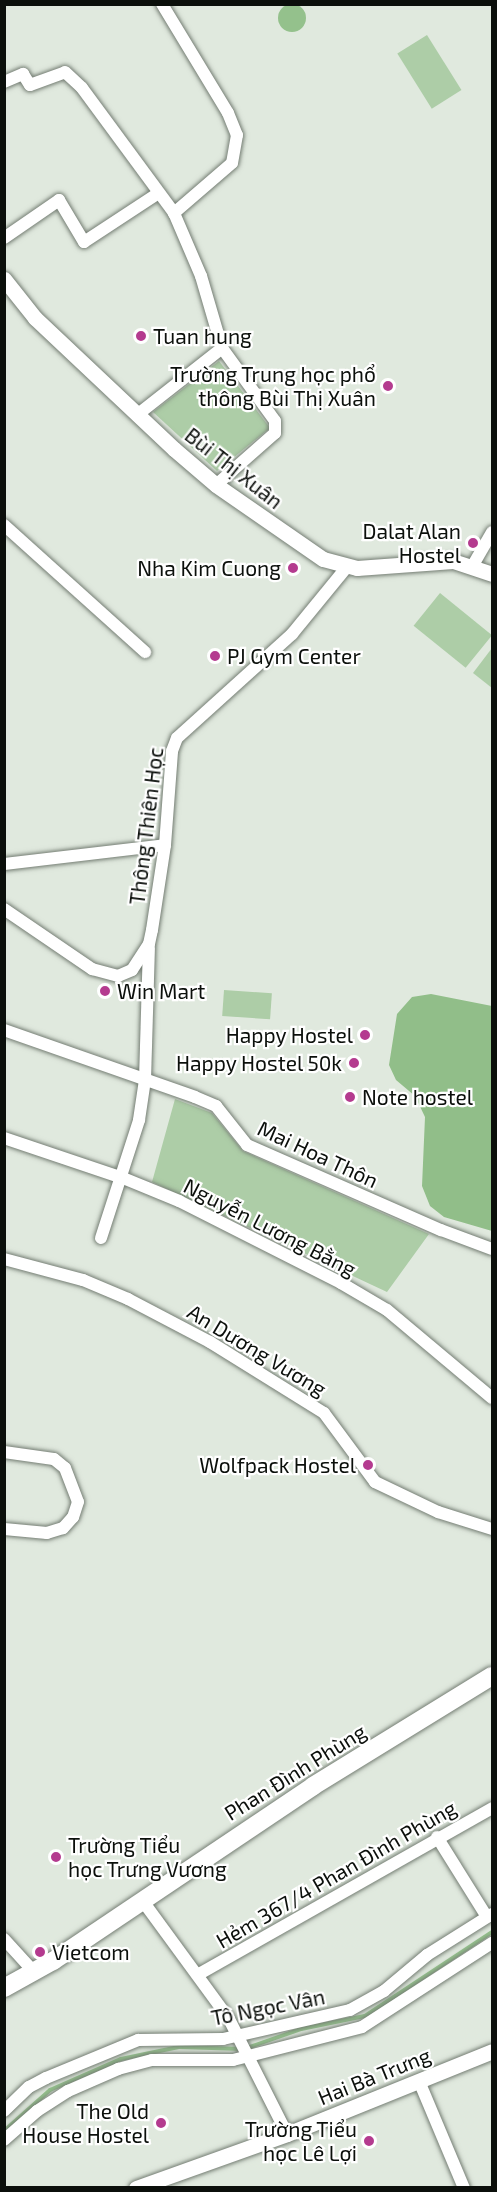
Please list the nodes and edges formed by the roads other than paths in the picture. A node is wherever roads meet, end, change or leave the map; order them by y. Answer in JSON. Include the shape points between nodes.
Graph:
{"nodes":[{"id":1,"x":162,"y":4,"type":"edge"},
{"id":2,"x":4,"y":82,"type":"edge"},
{"id":3,"x":158,"y":194,"type":"junction"},
{"id":4,"x":174,"y":213,"type":"junction"},
{"id":5,"x":4,"y":238,"type":"edge"},
{"id":6,"x":4,"y":279,"type":"edge"},
{"id":7,"x":222,"y":348,"type":"junction"},
{"id":8,"x":136,"y":415,"type":"junction"},
{"id":9,"x":216,"y":485,"type":"junction"},
{"id":10,"x":4,"y":525,"type":"edge"},
{"id":11,"x":492,"y":532,"type":"edge"},
{"id":12,"x":472,"y":565,"type":"junction"},
{"id":13,"x":346,"y":568,"type":"junction"},
{"id":14,"x":492,"y":574,"type":"edge"},
{"id":15,"x":145,"y":652,"type":"dead end"},
{"id":16,"x":165,"y":845,"type":"junction"},
{"id":17,"x":4,"y":864,"type":"edge"},
{"id":18,"x":4,"y":909,"type":"edge"},
{"id":19,"x":149,"y":944,"type":"junction"},
{"id":20,"x":4,"y":1030,"type":"edge"},
{"id":21,"x":145,"y":1080,"type":"junction"},
{"id":22,"x":4,"y":1138,"type":"edge"},
{"id":23,"x":123,"y":1178,"type":"junction"},
{"id":24,"x":101,"y":1238,"type":"dead end"},
{"id":25,"x":492,"y":1249,"type":"edge"},
{"id":26,"x":4,"y":1259,"type":"edge"},
{"id":27,"x":492,"y":1398,"type":"edge"},
{"id":28,"x":4,"y":1452,"type":"edge"},
{"id":29,"x":4,"y":1529,"type":"edge"},
{"id":30,"x":492,"y":1529,"type":"edge"},
{"id":31,"x":492,"y":1676,"type":"edge"},
{"id":32,"x":492,"y":1808,"type":"edge"},
{"id":33,"x":437,"y":1837,"type":"junction"},
{"id":34,"x":142,"y":1900,"type":"junction"},
{"id":35,"x":490,"y":1915,"type":"edge"},
{"id":36,"x":4,"y":1939,"type":"edge"},
{"id":37,"x":492,"y":1943,"type":"edge"},
{"id":38,"x":34,"y":1972,"type":"junction"},
{"id":39,"x":199,"y":1974,"type":"junction"},
{"id":40,"x":4,"y":1988,"type":"edge"},
{"id":41,"x":238,"y":2037,"type":"junction"},
{"id":42,"x":492,"y":2051,"type":"edge"},
{"id":43,"x":249,"y":2057,"type":"junction"},
{"id":44,"x":419,"y":2081,"type":"junction"},
{"id":45,"x":4,"y":2111,"type":"edge"},
{"id":46,"x":287,"y":2134,"type":"junction"},
{"id":47,"x":4,"y":2140,"type":"edge"},
{"id":48,"x":136,"y":2187,"type":"edge"},
{"id":49,"x":464,"y":2187,"type":"edge"}],
"edges":[{"from":1,"to":4,"type":"street","via":[[228,113],[237,135],[232,163]]},
{"from":2,"to":3,"type":"street","via":[[23,74],[30,85],[65,72],[82,88]]},
{"from":3,"to":4,"type":"street"},
{"from":3,"to":5,"type":"street","via":[[84,242],[59,200]]},
{"from":4,"to":7,"type":"street","via":[[207,291]]},
{"from":6,"to":8,"type":"street","name":"Bùi Thị Xuân","via":[[35,318]]},
{"from":7,"to":8,"type":"street"},
{"from":7,"to":9,"type":"street","via":[[275,421],[275,433]]},
{"from":8,"to":9,"type":"street","name":"Bùi Thị Xuân"},
{"from":9,"to":13,"type":"street","name":"Bùi Thị Xuân","via":[[323,559]]},
{"from":10,"to":15,"type":"street"},
{"from":11,"to":12,"type":"street"},
{"from":12,"to":13,"type":"street","name":"Bùi Thị Xuân","via":[[431,561]]},
{"from":12,"to":14,"type":"street","name":"Bùi Thị Xuân"},
{"from":13,"to":16,"type":"street","name":"Thông Thiên Học","via":[[292,634],[177,738],[172,750]]},
{"from":16,"to":17,"type":"street"},
{"from":16,"to":19,"type":"street","name":"Thông Thiên Học"},
{"from":18,"to":19,"type":"street","name":"Thông Thiên Học","via":[[106,974],[124,975],[132,970]]},
{"from":19,"to":21,"type":"street"},
{"from":20,"to":21,"type":"street","name":"Mai Hoa Thôn"},
{"from":21,"to":23,"type":"street"},
{"from":21,"to":25,"type":"street","name":"Mai Hoa Thôn","via":[[216,1106],[247,1145],[285,1164]]},
{"from":22,"to":23,"type":"street","name":"Nguyễn Lương Bằng"},
{"from":23,"to":24,"type":"street"},
{"from":23,"to":27,"type":"street","name":"Nguyễn Lương Bằng","via":[[350,1288],[387,1310]]},
{"from":26,"to":30,"type":"street","name":"An Dương Vương","via":[[83,1280],[210,1342],[324,1413],[375,1482],[438,1512]]},
{"from":28,"to":29,"type":"street","via":[[54,1459],[65,1468],[78,1502],[73,1517],[63,1528],[47,1533]]},
{"from":31,"to":34,"type":"main road","name":"Phan Đình Phùng","via":[[320,1782]]},
{"from":32,"to":33,"type":"street","name":"Hẻm 367/4 Phan Đình Phùng"},
{"from":33,"to":35,"type":"street"},
{"from":33,"to":39,"type":"street","name":"Hẻm 367/4 Phan Đình Phùng"},
{"from":34,"to":38,"type":"main road","name":"Phan Đình Phùng"},
{"from":34,"to":39,"type":"street"},
{"from":35,"to":41,"type":"street","name":"Tô Ngọc Vân","via":[[350,2010]]},
{"from":36,"to":38,"type":"street"},
{"from":37,"to":43,"type":"street","name":"Tô Ngọc Vân","via":[[362,2027]]},
{"from":38,"to":40,"type":"main road","name":"Phan Đình Phùng"},
{"from":39,"to":41,"type":"street"},
{"from":41,"to":43,"type":"street"},
{"from":41,"to":45,"type":"street","name":"Tô Ngọc Vân","via":[[160,2037],[123,2045],[29,2087]]},
{"from":42,"to":44,"type":"street","name":"Hai Bà Trưng"},
{"from":43,"to":46,"type":"street"},
{"from":43,"to":47,"type":"street","name":"Tô Ngọc Vân","via":[[152,2060],[118,2069],[68,2091]]},
{"from":44,"to":46,"type":"street","name":"Hai Bà Trưng"},
{"from":44,"to":49,"type":"street"},
{"from":46,"to":48,"type":"street","name":"Hai Bà Trưng"}]}
